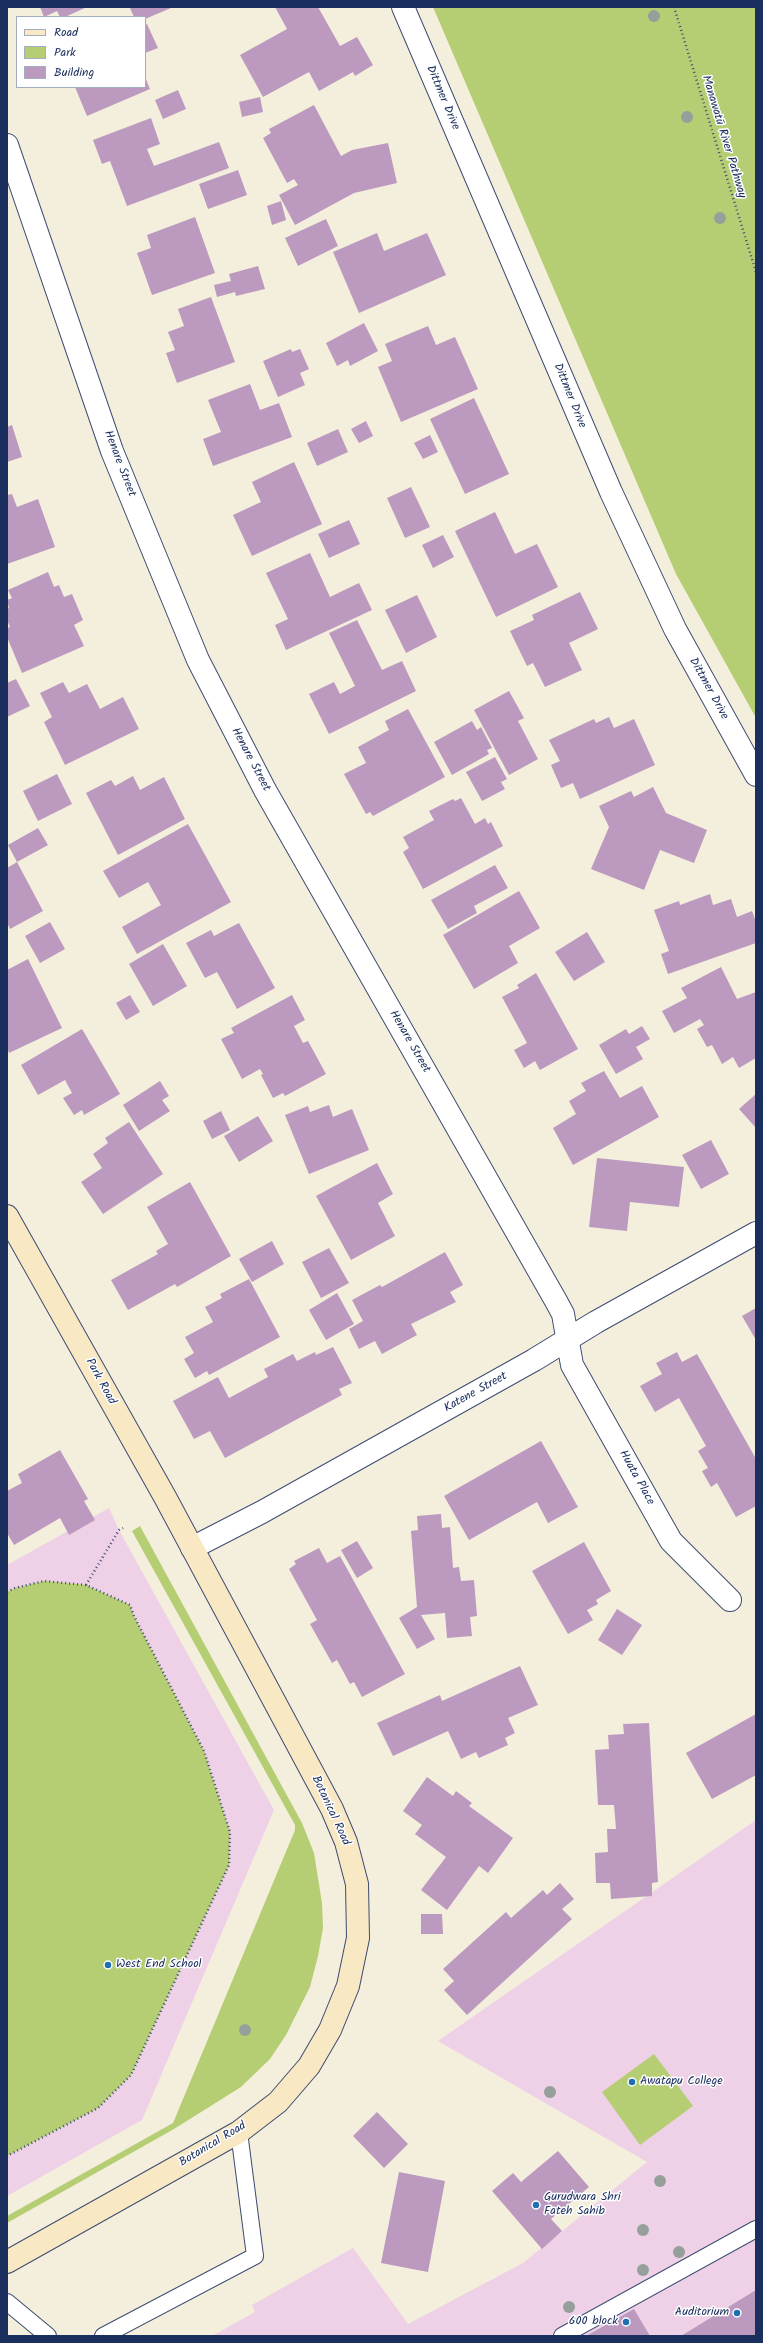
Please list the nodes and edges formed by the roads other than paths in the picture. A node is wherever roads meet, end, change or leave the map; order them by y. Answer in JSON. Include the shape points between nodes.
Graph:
{"nodes":[{"id":1,"x":403,"y":7,"type":"edge"},
{"id":2,"x":7,"y":145,"type":"edge"},
{"id":3,"x":756,"y":775,"type":"edge"},
{"id":4,"x":7,"y":1216,"type":"edge"},
{"id":5,"x":756,"y":1233,"type":"edge"},
{"id":6,"x":567,"y":1339,"type":"junction"},
{"id":7,"x":192,"y":1548,"type":"junction"},
{"id":8,"x":730,"y":1600,"type":"dead end"},
{"id":9,"x":238,"y":2132,"type":"junction"},
{"id":10,"x":756,"y":2229,"type":"edge"},
{"id":11,"x":7,"y":2262,"type":"edge"},
{"id":12,"x":7,"y":2302,"type":"edge"},
{"id":13,"x":48,"y":2336,"type":"edge"},
{"id":14,"x":103,"y":2336,"type":"edge"},
{"id":15,"x":562,"y":2336,"type":"edge"}],
"edges":[{"from":1,"to":3,"type":"street","name":"Dittmer Drive","via":[[611,492],[675,629]]},
{"from":2,"to":6,"type":"street","name":"Henare Street","via":[[112,451],[198,660],[265,790],[556,1301],[563,1314]]},
{"from":4,"to":7,"type":"main road","name":"Park Road"},
{"from":5,"to":6,"type":"street","name":"Katene Street"},
{"from":6,"to":7,"type":"street","name":"Katene Street","via":[[262,1512]]},
{"from":6,"to":8,"type":"street","name":"Huata Place","via":[[572,1365],[671,1541]]},
{"from":7,"to":9,"type":"main road","name":"Botanical Road","via":[[332,1809],[346,1842],[357,1884],[358,1938],[348,1986],[330,2030],[310,2066],[278,2102]]},
{"from":9,"to":11,"type":"main road","name":"Botanical Road"},
{"from":9,"to":14,"type":"lane","via":[[255,2256]]},
{"from":10,"to":15,"type":"lane"},
{"from":12,"to":13,"type":"lane"}]}
